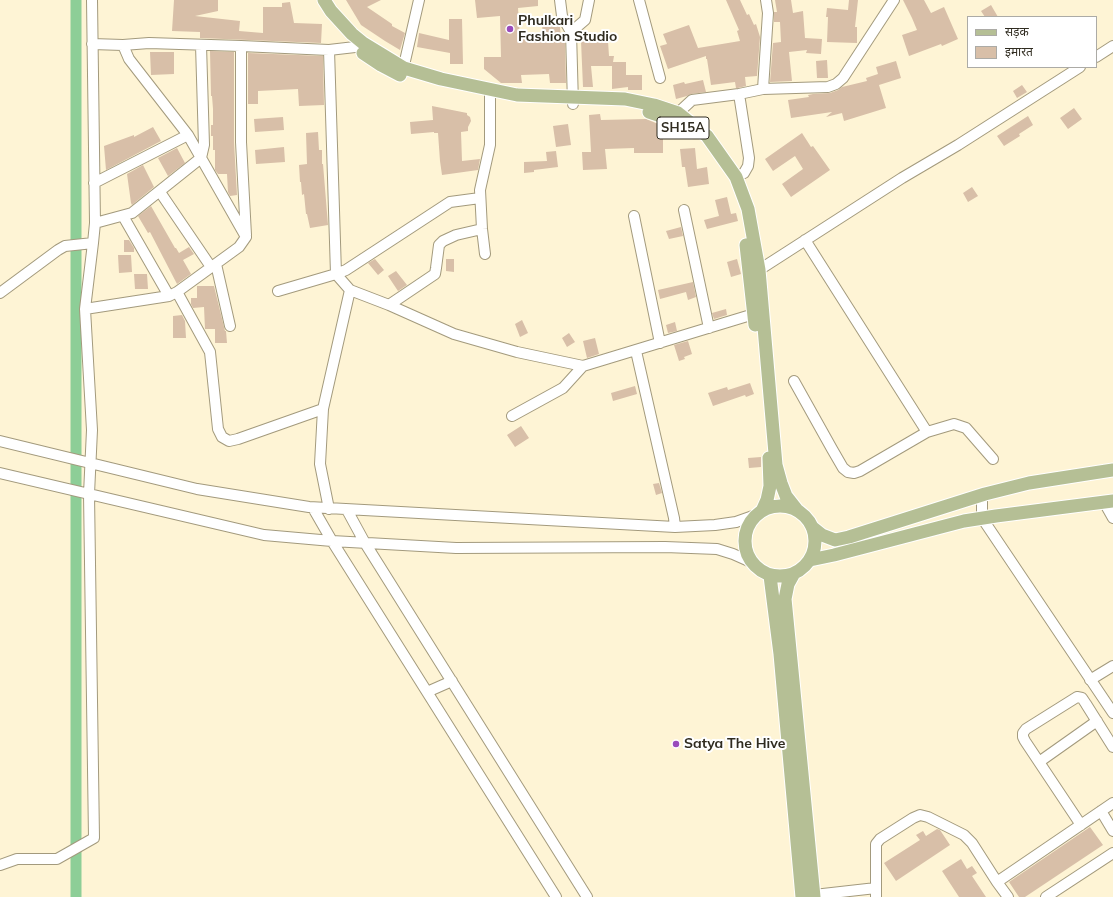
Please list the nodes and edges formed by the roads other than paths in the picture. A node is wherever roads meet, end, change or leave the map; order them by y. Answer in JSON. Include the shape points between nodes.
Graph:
{"nodes":[{"id":1,"x":92,"y":0,"type":"edge"},
{"id":2,"x":316,"y":0,"type":"edge"},
{"id":3,"x":324,"y":0,"type":"edge"},
{"id":4,"x":419,"y":0,"type":"edge"},
{"id":5,"x":560,"y":0,"type":"edge"},
{"id":6,"x":589,"y":0,"type":"edge"},
{"id":7,"x":639,"y":0,"type":"edge"},
{"id":8,"x":766,"y":0,"type":"edge"},
{"id":9,"x":894,"y":0,"type":"edge"},
{"id":10,"x":571,"y":32,"type":"junction"},
{"id":11,"x":92,"y":44,"type":"junction"},
{"id":12,"x":123,"y":45,"type":"junction"},
{"id":13,"x":201,"y":45,"type":"junction"},
{"id":14,"x":359,"y":45,"type":"junction"},
{"id":15,"x":241,"y":46,"type":"junction"},
{"id":16,"x":1113,"y":46,"type":"edge"},
{"id":17,"x":329,"y":50,"type":"junction"},
{"id":18,"x":1097,"y":55,"type":"edge"},
{"id":19,"x":1078,"y":68,"type":"edge"},
{"id":20,"x":403,"y":72,"type":"junction"},
{"id":21,"x":660,"y":78,"type":"dead end"},
{"id":22,"x":763,"y":89,"type":"junction"},
{"id":23,"x":490,"y":93,"type":"junction"},
{"id":24,"x":739,"y":94,"type":"junction"},
{"id":25,"x":573,"y":100,"type":"junction"},
{"id":26,"x":677,"y":118,"type":"junction"},
{"id":27,"x":188,"y":135,"type":"junction"},
{"id":28,"x":201,"y":158,"type":"junction"},
{"id":29,"x":736,"y":177,"type":"junction"},
{"id":30,"x":94,"y":183,"type":"junction"},
{"id":31,"x":160,"y":192,"type":"junction"},
{"id":32,"x":480,"y":198,"type":"junction"},
{"id":33,"x":684,"y":210,"type":"dead end"},
{"id":34,"x":123,"y":216,"type":"junction"},
{"id":35,"x":634,"y":216,"type":"dead end"},
{"id":36,"x":95,"y":223,"type":"junction"},
{"id":37,"x":482,"y":229,"type":"junction"},
{"id":38,"x":246,"y":237,"type":"junction"},
{"id":39,"x":805,"y":240,"type":"junction"},
{"id":40,"x":93,"y":243,"type":"junction"},
{"id":41,"x":485,"y":254,"type":"dead end"},
{"id":42,"x":214,"y":266,"type":"junction"},
{"id":43,"x":759,"y":270,"type":"junction"},
{"id":44,"x":336,"y":274,"type":"junction"},
{"id":45,"x":350,"y":290,"type":"junction"},
{"id":46,"x":278,"y":291,"type":"dead end"},
{"id":47,"x":0,"y":293,"type":"edge"},
{"id":48,"x":173,"y":294,"type":"junction"},
{"id":49,"x":389,"y":305,"type":"junction"},
{"id":50,"x":85,"y":309,"type":"junction"},
{"id":51,"x":754,"y":314,"type":"junction"},
{"id":52,"x":230,"y":326,"type":"dead end"},
{"id":53,"x":709,"y":328,"type":"junction"},
{"id":54,"x":660,"y":343,"type":"junction"},
{"id":55,"x":636,"y":351,"type":"junction"},
{"id":56,"x":583,"y":366,"type":"junction"},
{"id":57,"x":763,"y":367,"type":"junction"},
{"id":58,"x":794,"y":381,"type":"dead end"},
{"id":59,"x":323,"y":409,"type":"junction"},
{"id":60,"x":512,"y":416,"type":"dead end"},
{"id":61,"x":928,"y":432,"type":"junction"},
{"id":62,"x":0,"y":441,"type":"edge"},
{"id":63,"x":993,"y":459,"type":"dead end"},
{"id":64,"x":88,"y":463,"type":"junction"},
{"id":65,"x":1113,"y":470,"type":"edge"},
{"id":66,"x":0,"y":473,"type":"edge"},
{"id":67,"x":85,"y":493,"type":"junction"},
{"id":68,"x":982,"y":495,"type":"junction"},
{"id":69,"x":1108,"y":501,"type":"edge"},
{"id":70,"x":313,"y":508,"type":"junction"},
{"id":71,"x":329,"y":509,"type":"junction"},
{"id":72,"x":347,"y":510,"type":"junction"},
{"id":73,"x":797,"y":510,"type":"junction"},
{"id":74,"x":758,"y":513,"type":"junction"},
{"id":75,"x":982,"y":518,"type":"junction"},
{"id":76,"x":1113,"y":518,"type":"edge"},
{"id":77,"x":812,"y":527,"type":"junction"},
{"id":78,"x":675,"y":528,"type":"junction"},
{"id":79,"x":332,"y":541,"type":"junction"},
{"id":80,"x":366,"y":543,"type":"junction"},
{"id":81,"x":810,"y":560,"type":"junction"},
{"id":82,"x":751,"y":562,"type":"junction"},
{"id":83,"x":793,"y":574,"type":"junction"},
{"id":84,"x":770,"y":576,"type":"junction"},
{"id":85,"x":1113,"y":666,"type":"edge"},
{"id":86,"x":1090,"y":680,"type":"junction"},
{"id":87,"x":452,"y":681,"type":"junction"},
{"id":88,"x":427,"y":692,"type":"junction"},
{"id":89,"x":1113,"y":713,"type":"edge"},
{"id":90,"x":1097,"y":721,"type":"junction"},
{"id":91,"x":1113,"y":748,"type":"edge"},
{"id":92,"x":1039,"y":762,"type":"junction"},
{"id":93,"x":1113,"y":803,"type":"edge"},
{"id":94,"x":1101,"y":811,"type":"junction"},
{"id":95,"x":1081,"y":825,"type":"junction"},
{"id":96,"x":1113,"y":831,"type":"edge"},
{"id":97,"x":1113,"y":853,"type":"edge"},
{"id":98,"x":0,"y":865,"type":"edge"},
{"id":99,"x":998,"y":882,"type":"junction"},
{"id":100,"x":876,"y":892,"type":"edge"},
{"id":101,"x":842,"y":894,"type":"edge"},
{"id":102,"x":810,"y":896,"type":"edge"},
{"id":103,"x":556,"y":897,"type":"edge"},
{"id":104,"x":587,"y":897,"type":"edge"},
{"id":105,"x":1008,"y":897,"type":"edge"},
{"id":106,"x":1046,"y":897,"type":"edge"}],
"edges":[{"from":1,"to":11,"type":"street"},
{"from":2,"to":14,"type":"main road","number":"SH15A","via":[[334,26]]},
{"from":3,"to":14,"type":"main road","number":"SH15A"},
{"from":4,"to":20,"type":"street"},
{"from":5,"to":10,"type":"street","via":[[562,16]]},
{"from":6,"to":10,"type":"street","via":[[585,20]]},
{"from":7,"to":21,"type":"street"},
{"from":8,"to":22,"type":"street","via":[[768,13]]},
{"from":9,"to":22,"type":"street","via":[[843,78],[836,84],[828,87]]},
{"from":10,"to":25,"type":"street"},
{"from":11,"to":12,"type":"street"},
{"from":11,"to":30,"type":"street"},
{"from":12,"to":13,"type":"street"},
{"from":12,"to":27,"type":"street","via":[[129,59]]},
{"from":13,"to":15,"type":"street"},
{"from":13,"to":28,"type":"street","via":[[204,145]]},
{"from":14,"to":17,"type":"street"},
{"from":14,"to":20,"type":"main road","number":"SH15A","via":[[381,65]]},
{"from":15,"to":17,"type":"street"},
{"from":15,"to":38,"type":"street","via":[[241,142]]},
{"from":16,"to":18,"type":"street"},
{"from":17,"to":44,"type":"street"},
{"from":19,"to":39,"type":"street"},
{"from":20,"to":23,"type":"main road","number":"SH15A","via":[[441,88]]},
{"from":22,"to":24,"type":"street"},
{"from":23,"to":25,"type":"main road","number":"SH15A","via":[[515,101]]},
{"from":23,"to":32,"type":"street","via":[[490,145]]},
{"from":24,"to":26,"type":"street","via":[[692,100]]},
{"from":24,"to":29,"type":"street","via":[[749,158],[744,172]]},
{"from":25,"to":26,"type":"main road","number":"SH15A","via":[[621,106]]},
{"from":26,"to":29,"type":"main road","number":"SH15A","via":[[707,136]]},
{"from":26,"to":51,"type":"main road","number":"SH15A","via":[[706,145],[721,165],[734,190],[745,237]]},
{"from":27,"to":28,"type":"street"},
{"from":27,"to":30,"type":"street"},
{"from":28,"to":31,"type":"street"},
{"from":28,"to":38,"type":"street"},
{"from":29,"to":43,"type":"main road","number":"SH15A","via":[[748,209]]},
{"from":30,"to":36,"type":"street"},
{"from":31,"to":34,"type":"street","via":[[132,213]]},
{"from":31,"to":42,"type":"street"},
{"from":32,"to":37,"type":"street"},
{"from":32,"to":44,"type":"street","via":[[450,202]]},
{"from":33,"to":53,"type":"street"},
{"from":34,"to":36,"type":"street"},
{"from":34,"to":48,"type":"street"},
{"from":35,"to":54,"type":"street"},
{"from":36,"to":40,"type":"street"},
{"from":37,"to":41,"type":"street"},
{"from":37,"to":49,"type":"street","via":[[443,241],[439,245],[434,274]]},
{"from":38,"to":42,"type":"street","via":[[239,247]]},
{"from":39,"to":43,"type":"street"},
{"from":39,"to":61,"type":"street"},
{"from":40,"to":47,"type":"street","via":[[65,246]]},
{"from":40,"to":50,"type":"street"},
{"from":42,"to":48,"type":"street"},
{"from":42,"to":52,"type":"street"},
{"from":43,"to":57,"type":"main road","number":"SH15A"},
{"from":44,"to":45,"type":"street"},
{"from":44,"to":46,"type":"street"},
{"from":45,"to":49,"type":"street"},
{"from":45,"to":59,"type":"street"},
{"from":48,"to":50,"type":"street"},
{"from":48,"to":59,"type":"street","via":[[210,352],[218,428],[222,437],[229,441],[238,439]]},
{"from":49,"to":56,"type":"street","via":[[454,334],[517,352]]},
{"from":50,"to":64,"type":"street","via":[[92,430]]},
{"from":51,"to":53,"type":"street"},
{"from":51,"to":57,"type":"main road","number":"SH15A"},
{"from":53,"to":54,"type":"street"},
{"from":54,"to":55,"type":"street"},
{"from":55,"to":56,"type":"street"},
{"from":55,"to":78,"type":"street"},
{"from":56,"to":60,"type":"street","via":[[563,388]]},
{"from":57,"to":73,"type":"main road","number":"SH15A","via":[[776,465],[786,496]]},
{"from":57,"to":74,"type":"main road","number":"SH15A","via":[[770,486],[767,500]]},
{"from":58,"to":61,"type":"street","via":[[843,468],[848,472],[860,471]]},
{"from":59,"to":71,"type":"street","via":[[320,464]]},
{"from":61,"to":63,"type":"street","via":[[954,424],[966,428]]},
{"from":62,"to":64,"type":"street"},
{"from":64,"to":67,"type":"street"},
{"from":64,"to":70,"type":"street","via":[[197,489]]},
{"from":65,"to":68,"type":"main road","via":[[1029,483]]},
{"from":66,"to":67,"type":"street"},
{"from":67,"to":79,"type":"street","via":[[264,535]]},
{"from":67,"to":98,"type":"street","via":[[94,838],[57,859],[17,859]]},
{"from":68,"to":75,"type":"street"},
{"from":68,"to":77,"type":"main road","via":[[836,540],[822,535]]},
{"from":69,"to":75,"type":"main road"},
{"from":69,"to":76,"type":"street"},
{"from":70,"to":71,"type":"street"},
{"from":70,"to":79,"type":"street"},
{"from":71,"to":72,"type":"street"},
{"from":72,"to":78,"type":"street"},
{"from":72,"to":80,"type":"street"},
{"from":73,"to":74,"type":"main road","via":[[775,506]]},
{"from":73,"to":77,"type":"main road","via":[[806,517]]},
{"from":74,"to":78,"type":"street","via":[[736,522],[715,526]]},
{"from":74,"to":82,"type":"main road","via":[[747,527],[744,539],[745,551]]},
{"from":75,"to":81,"type":"main road"},
{"from":75,"to":86,"type":"street"},
{"from":77,"to":81,"type":"main road","via":[[815,538]]},
{"from":79,"to":80,"type":"street"},
{"from":79,"to":88,"type":"street"},
{"from":80,"to":82,"type":"street","via":[[456,548],[717,549]]},
{"from":80,"to":87,"type":"street"},
{"from":81,"to":83,"type":"main road"},
{"from":82,"to":84,"type":"main road"},
{"from":83,"to":84,"type":"main road"},
{"from":83,"to":102,"type":"main road","via":[[785,599]]},
{"from":84,"to":102,"type":"main road"},
{"from":85,"to":86,"type":"street"},
{"from":86,"to":89,"type":"street"},
{"from":87,"to":88,"type":"street"},
{"from":87,"to":104,"type":"street"},
{"from":88,"to":103,"type":"street"},
{"from":90,"to":91,"type":"street"},
{"from":90,"to":92,"type":"street"},
{"from":90,"to":92,"type":"street","via":[[1082,698],[1077,697],[1026,729],[1023,737]]},
{"from":92,"to":95,"type":"street"},
{"from":93,"to":94,"type":"street"},
{"from":94,"to":95,"type":"street"},
{"from":94,"to":96,"type":"street"},
{"from":95,"to":99,"type":"street"},
{"from":97,"to":106,"type":"street"},
{"from":99,"to":100,"type":"street","via":[[964,835],[920,815],[876,844]]},
{"from":99,"to":105,"type":"street"},
{"from":100,"to":101,"type":"street"},
{"from":101,"to":102,"type":"street"}]}
